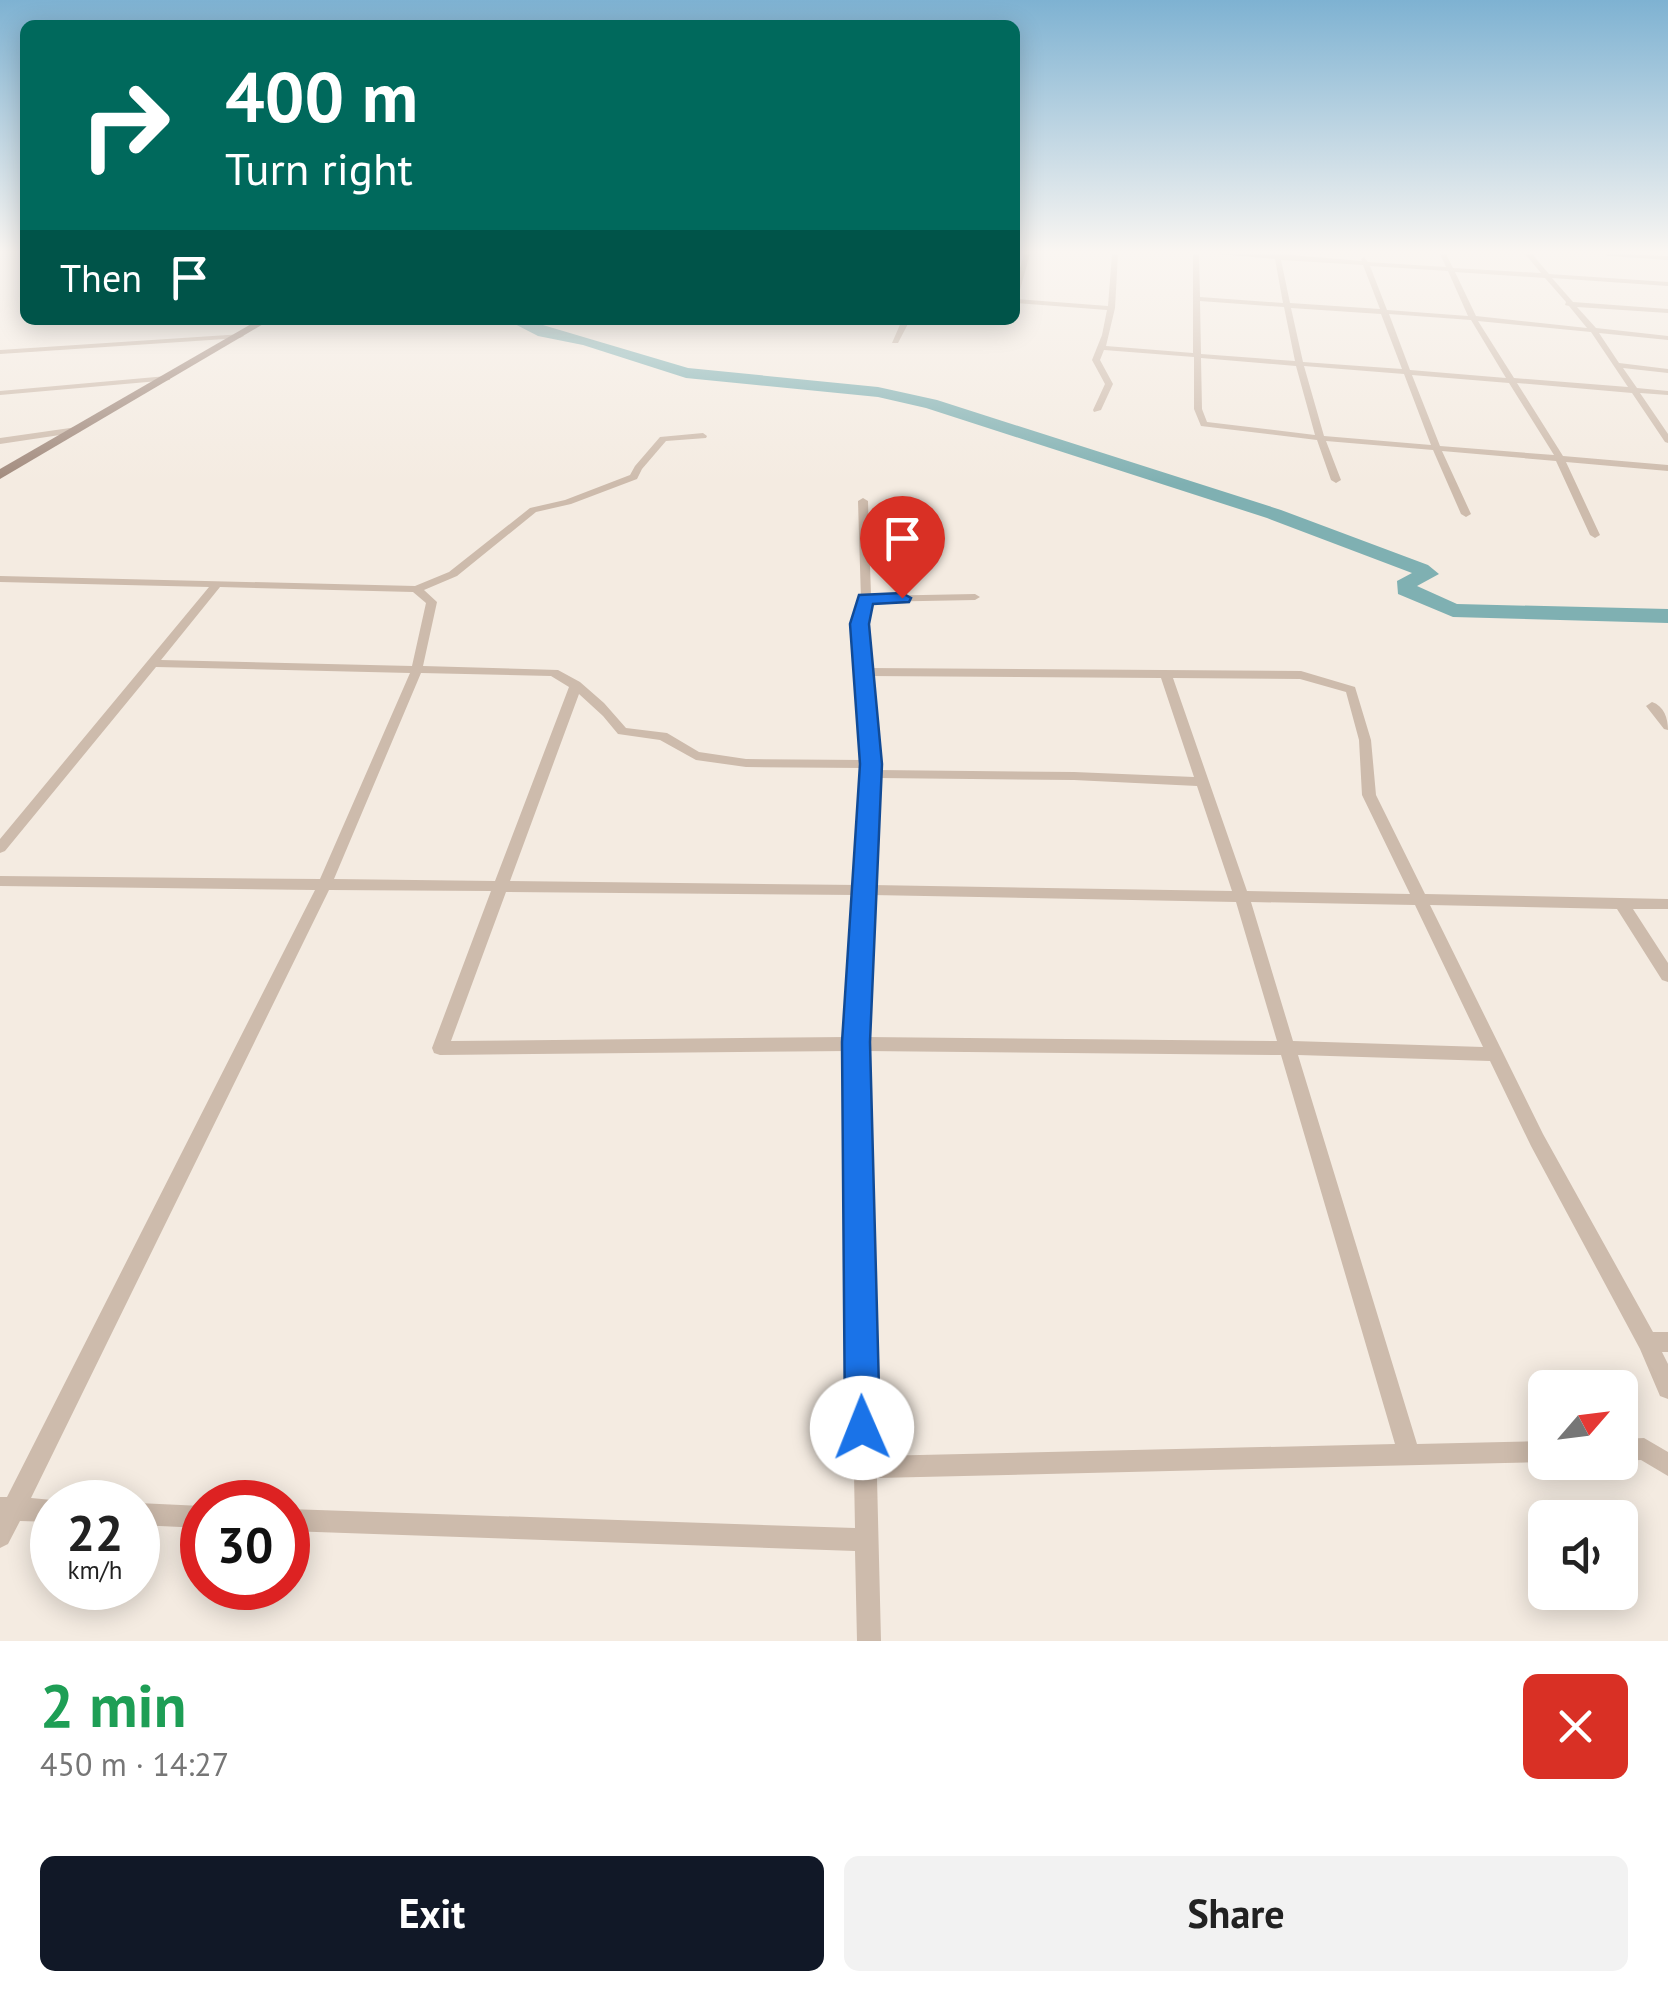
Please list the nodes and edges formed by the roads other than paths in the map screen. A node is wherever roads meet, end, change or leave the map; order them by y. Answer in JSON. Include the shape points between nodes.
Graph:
{"nodes":[{"id":1,"x":1593,"y":330,"type":"edge"},
{"id":2,"x":248,"y":331,"type":"edge"},
{"id":3,"x":900,"y":331,"type":"edge"},
{"id":4,"x":1106,"y":331,"type":"edge"},
{"id":5,"x":1198,"y":331,"type":"edge"},
{"id":6,"x":1291,"y":331,"type":"edge"},
{"id":7,"x":1390,"y":331,"type":"edge"},
{"id":8,"x":1481,"y":331,"type":"edge"},
{"id":9,"x":1598,"y":331,"type":"edge"},
{"id":10,"x":240,"y":336,"type":"junction"},
{"id":11,"x":1668,"y":338,"type":"edge"},
{"id":12,"x":895,"y":341,"type":"dead end"},
{"id":13,"x":1103,"y":348,"type":"junction"},
{"id":14,"x":0,"y":352,"type":"edge"},
{"id":15,"x":1198,"y":358,"type":"junction"},
{"id":16,"x":1300,"y":366,"type":"junction"},
{"id":17,"x":1616,"y":366,"type":"junction"},
{"id":18,"x":1668,"y":370,"type":"edge"},
{"id":19,"x":1408,"y":372,"type":"junction"},
{"id":20,"x":167,"y":378,"type":"junction"},
{"id":21,"x":1512,"y":381,"type":"junction"},
{"id":22,"x":1633,"y":390,"type":"junction"},
{"id":23,"x":0,"y":393,"type":"edge"},
{"id":24,"x":1668,"y":394,"type":"edge"},
{"id":25,"x":1097,"y":410,"type":"dead end"},
{"id":26,"x":77,"y":430,"type":"junction"},
{"id":27,"x":703,"y":436,"type":"dead end"},
{"id":28,"x":1318,"y":437,"type":"junction"},
{"id":29,"x":1668,"y":440,"type":"edge"},
{"id":30,"x":0,"y":441,"type":"edge"},
{"id":31,"x":1436,"y":447,"type":"junction"},
{"id":32,"x":1559,"y":457,"type":"junction"},
{"id":33,"x":1668,"y":468,"type":"edge"},
{"id":34,"x":0,"y":476,"type":"edge"},
{"id":35,"x":1336,"y":480,"type":"dead end"},
{"id":36,"x":863,"y":500,"type":"dead end"},
{"id":37,"x":1466,"y":514,"type":"dead end"},
{"id":38,"x":1595,"y":536,"type":"dead end"},
{"id":39,"x":0,"y":579,"type":"edge"},
{"id":40,"x":216,"y":586,"type":"junction"},
{"id":41,"x":416,"y":589,"type":"junction"},
{"id":42,"x":976,"y":597,"type":"dead end"},
{"id":43,"x":866,"y":599,"type":"junction"},
{"id":44,"x":153,"y":662,"type":"junction"},
{"id":45,"x":416,"y":672,"type":"junction"},
{"id":46,"x":864,"y":672,"type":"junction"},
{"id":47,"x":1166,"y":674,"type":"junction"},
{"id":48,"x":576,"y":685,"type":"junction"},
{"id":49,"x":1652,"y":706,"type":"dead end"},
{"id":50,"x":1668,"y":726,"type":"edge"},
{"id":51,"x":871,"y":769,"type":"junction"},
{"id":52,"x":1201,"y":782,"type":"junction"},
{"id":53,"x":0,"y":848,"type":"edge"},
{"id":54,"x":0,"y":881,"type":"edge"},
{"id":55,"x":499,"y":885,"type":"junction"},
{"id":56,"x":324,"y":886,"type":"junction"},
{"id":57,"x":867,"y":890,"type":"junction"},
{"id":58,"x":1242,"y":898,"type":"junction"},
{"id":59,"x":1420,"y":901,"type":"junction"},
{"id":60,"x":1622,"y":904,"type":"junction"},
{"id":61,"x":1668,"y":904,"type":"edge"},
{"id":62,"x":1668,"y":976,"type":"edge"},
{"id":63,"x":856,"y":1042,"type":"junction"},
{"id":64,"x":1288,"y":1046,"type":"junction"},
{"id":65,"x":1493,"y":1054,"type":"junction"},
{"id":66,"x":1658,"y":1342,"type":"edge"},
{"id":67,"x":1668,"y":1388,"type":"edge"},
{"id":68,"x":1638,"y":1449,"type":"edge"},
{"id":69,"x":1528,"y":1453,"type":"edge"},
{"id":70,"x":1410,"y":1456,"type":"junction"},
{"id":71,"x":1668,"y":1465,"type":"edge"},
{"id":72,"x":863,"y":1467,"type":"junction"},
{"id":73,"x":6,"y":1509,"type":"edge"},
{"id":74,"x":310,"y":1521,"type":"edge"},
{"id":75,"x":0,"y":1536,"type":"edge"},
{"id":76,"x":868,"y":1540,"type":"junction"},
{"id":77,"x":869,"y":1641,"type":"edge"}],
"edges":[{"from":1,"to":17,"type":"street"},
{"from":2,"to":10,"type":"main road"},
{"from":3,"to":12,"type":"street"},
{"from":4,"to":13,"type":"street"},
{"from":5,"to":15,"type":"street"},
{"from":6,"to":16,"type":"street"},
{"from":7,"to":19,"type":"street"},
{"from":8,"to":21,"type":"street"},
{"from":9,"to":11,"type":"street"},
{"from":10,"to":14,"type":"street"},
{"from":10,"to":20,"type":"main road"},
{"from":13,"to":15,"type":"street"},
{"from":13,"to":25,"type":"street","via":[[1096,360],[1109,384]]},
{"from":15,"to":16,"type":"street"},
{"from":15,"to":28,"type":"street","via":[[1204,424]]},
{"from":16,"to":19,"type":"street"},
{"from":16,"to":28,"type":"street"},
{"from":17,"to":18,"type":"street"},
{"from":17,"to":22,"type":"street"},
{"from":19,"to":21,"type":"street"},
{"from":19,"to":31,"type":"street"},
{"from":20,"to":23,"type":"street"},
{"from":20,"to":26,"type":"main road"},
{"from":21,"to":22,"type":"street"},
{"from":21,"to":32,"type":"street"},
{"from":22,"to":24,"type":"street"},
{"from":22,"to":29,"type":"street"},
{"from":26,"to":30,"type":"street"},
{"from":26,"to":34,"type":"main road"},
{"from":27,"to":41,"type":"street","via":[[663,440],[634,477],[532,510],[452,574]]},
{"from":28,"to":31,"type":"street"},
{"from":28,"to":35,"type":"street"},
{"from":31,"to":32,"type":"street"},
{"from":31,"to":37,"type":"street"},
{"from":32,"to":33,"type":"street"},
{"from":32,"to":38,"type":"street"},
{"from":36,"to":43,"type":"street"},
{"from":39,"to":40,"type":"street"},
{"from":40,"to":41,"type":"street"},
{"from":40,"to":44,"type":"street"},
{"from":41,"to":45,"type":"street","via":[[432,602]]},
{"from":42,"to":43,"type":"street"},
{"from":43,"to":46,"type":"street","via":[[860,624]]},
{"from":44,"to":45,"type":"street"},
{"from":44,"to":53,"type":"street"},
{"from":45,"to":48,"type":"street","via":[[554,673]]},
{"from":45,"to":56,"type":"street"},
{"from":46,"to":47,"type":"street"},
{"from":46,"to":51,"type":"street"},
{"from":47,"to":52,"type":"street"},
{"from":47,"to":59,"type":"street","via":[[1301,675],[1350,690],[1365,740],[1369,796]]},
{"from":48,"to":51,"type":"street","via":[[622,731],[663,736],[696,756]]},
{"from":48,"to":55,"type":"street"},
{"from":49,"to":50,"type":"street"},
{"from":51,"to":52,"type":"street"},
{"from":51,"to":57,"type":"street"},
{"from":52,"to":58,"type":"street"},
{"from":54,"to":56,"type":"street"},
{"from":55,"to":56,"type":"street"},
{"from":55,"to":57,"type":"street"},
{"from":55,"to":63,"type":"street","via":[[440,1048]]},
{"from":56,"to":73,"type":"street"},
{"from":57,"to":58,"type":"street"},
{"from":57,"to":63,"type":"street"},
{"from":58,"to":59,"type":"street"},
{"from":58,"to":64,"type":"street"},
{"from":59,"to":60,"type":"street"},
{"from":59,"to":65,"type":"street"},
{"from":60,"to":61,"type":"street"},
{"from":60,"to":62,"type":"street"},
{"from":63,"to":64,"type":"street"},
{"from":63,"to":72,"type":"street"},
{"from":64,"to":65,"type":"street"},
{"from":64,"to":70,"type":"street"},
{"from":65,"to":66,"type":"street"},
{"from":66,"to":67,"type":"street"},
{"from":68,"to":71,"type":"street"},
{"from":69,"to":70,"type":"street"},
{"from":70,"to":72,"type":"street"},
{"from":72,"to":76,"type":"street"},
{"from":73,"to":75,"type":"street"},
{"from":74,"to":76,"type":"street"},
{"from":76,"to":77,"type":"street"}]}
